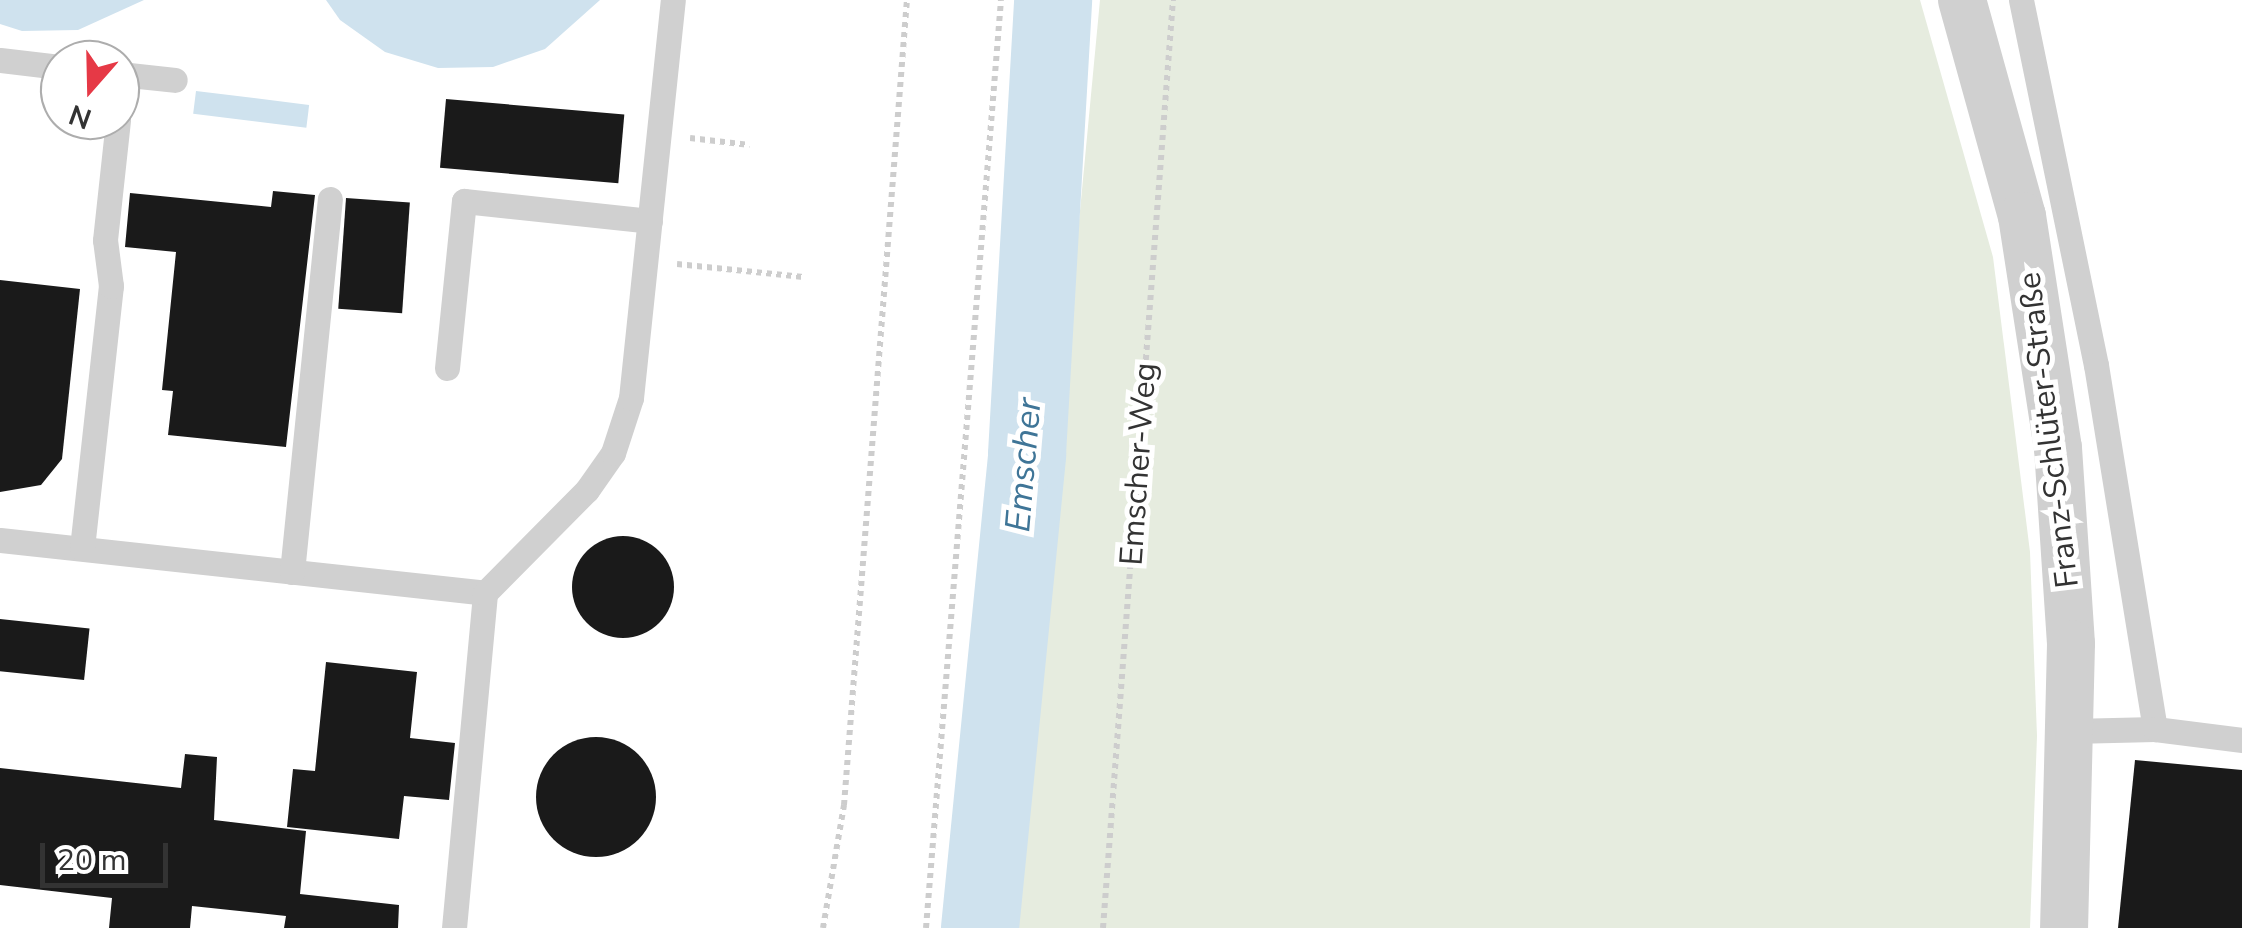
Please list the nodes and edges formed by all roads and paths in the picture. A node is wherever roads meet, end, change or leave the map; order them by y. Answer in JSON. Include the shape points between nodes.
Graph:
{"nodes":[{"id":1,"x":674,"y":0,"type":"edge"},
{"id":2,"x":907,"y":0,"type":"edge"},
{"id":3,"x":1001,"y":0,"type":"edge"},
{"id":4,"x":1173,"y":0,"type":"edge"},
{"id":5,"x":1962,"y":0,"type":"edge"},
{"id":6,"x":2021,"y":0,"type":"edge"},
{"id":7,"x":0,"y":60,"type":"edge"},
{"id":8,"x":40,"y":65,"type":"edge"},
{"id":9,"x":175,"y":80,"type":"dead end"},
{"id":10,"x":140,"y":81,"type":"edge"},
{"id":11,"x":659,"y":135,"type":"junction"},
{"id":12,"x":116,"y":140,"type":"edge"},
{"id":13,"x":750,"y":145,"type":"dead end"},
{"id":14,"x":330,"y":200,"type":"dead end"},
{"id":15,"x":650,"y":221,"type":"junction"},
{"id":16,"x":646,"y":261,"type":"junction"},
{"id":17,"x":802,"y":277,"type":"dead end"},
{"id":18,"x":447,"y":368,"type":"dead end"},
{"id":19,"x":0,"y":540,"type":"edge"},
{"id":20,"x":82,"y":548,"type":"junction"},
{"id":21,"x":292,"y":572,"type":"junction"},
{"id":22,"x":486,"y":593,"type":"junction"},
{"id":23,"x":2155,"y":729,"type":"junction"},
{"id":24,"x":2071,"y":731,"type":"junction"},
{"id":25,"x":2242,"y":740,"type":"edge"},
{"id":26,"x":454,"y":928,"type":"edge"},
{"id":27,"x":823,"y":928,"type":"edge"},
{"id":28,"x":926,"y":928,"type":"edge"},
{"id":29,"x":1103,"y":928,"type":"edge"},
{"id":30,"x":2064,"y":928,"type":"edge"}],
"edges":[{"from":1,"to":11,"type":"lane"},
{"from":2,"to":27,"type":"path","via":[[844,805]]},
{"from":3,"to":28,"type":"path"},
{"from":4,"to":29,"type":"path","name":"Emscher-Weg"},
{"from":5,"to":24,"type":"street","name":"Franz-Schlüter-Straße","via":[[2022,216],[2058,448]]},
{"from":6,"to":23,"type":"lane","via":[[2096,365]]},
{"from":7,"to":8,"type":"lane"},
{"from":9,"to":10,"type":"lane"},
{"from":11,"to":13,"type":"path"},
{"from":11,"to":15,"type":"lane"},
{"from":12,"to":20,"type":"lane","via":[[105,240],[111,286]]},
{"from":14,"to":21,"type":"lane"},
{"from":15,"to":16,"type":"lane"},
{"from":15,"to":18,"type":"lane","via":[[464,201]]},
{"from":16,"to":17,"type":"path"},
{"from":16,"to":22,"type":"lane","via":[[631,398],[613,453],[587,490]]},
{"from":19,"to":20,"type":"lane"},
{"from":20,"to":21,"type":"lane"},
{"from":21,"to":22,"type":"lane"},
{"from":22,"to":26,"type":"lane"},
{"from":23,"to":24,"type":"lane"},
{"from":23,"to":25,"type":"lane"},
{"from":24,"to":30,"type":"street","name":"Franz-Schlüter-Straße"}]}
